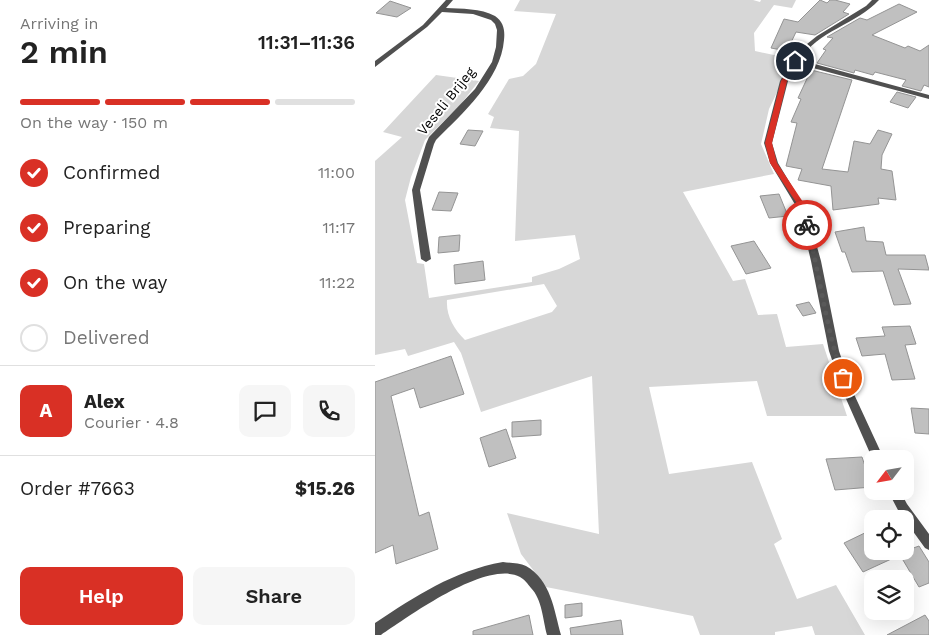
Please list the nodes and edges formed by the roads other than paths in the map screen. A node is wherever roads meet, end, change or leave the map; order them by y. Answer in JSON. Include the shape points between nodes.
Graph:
{"nodes":[{"id":1,"x":450,"y":0,"type":"edge"},
{"id":2,"x":876,"y":0,"type":"edge"},
{"id":3,"x":441,"y":10,"type":"junction"},
{"id":4,"x":795,"y":61,"type":"junction"},
{"id":5,"x":375,"y":65,"type":"edge"},
{"id":6,"x":929,"y":97,"type":"edge"},
{"id":7,"x":426,"y":259,"type":"dead end"},
{"id":8,"x":874,"y":450,"type":"edge"},
{"id":9,"x":899,"y":500,"type":"edge"},
{"id":10,"x":929,"y":544,"type":"edge"},
{"id":11,"x":375,"y":631,"type":"edge"},
{"id":12,"x":554,"y":635,"type":"edge"}],
"edges":[{"from":1,"to":3,"type":"street"},
{"from":2,"to":4,"type":"street","via":[[819,36]]},
{"from":3,"to":5,"type":"street"},
{"from":3,"to":7,"type":"street","name":"Veseli Brijeg","via":[[491,17],[501,28],[501,50],[475,94],[430,144],[416,190]]},
{"from":4,"to":6,"type":"street"},
{"from":4,"to":8,"type":"street","via":[[784,81],[769,143],[774,163],[803,210],[834,351]]},
{"from":9,"to":10,"type":"street"},
{"from":11,"to":12,"type":"street","via":[[458,579],[483,571],[517,568],[537,583]]}]}
